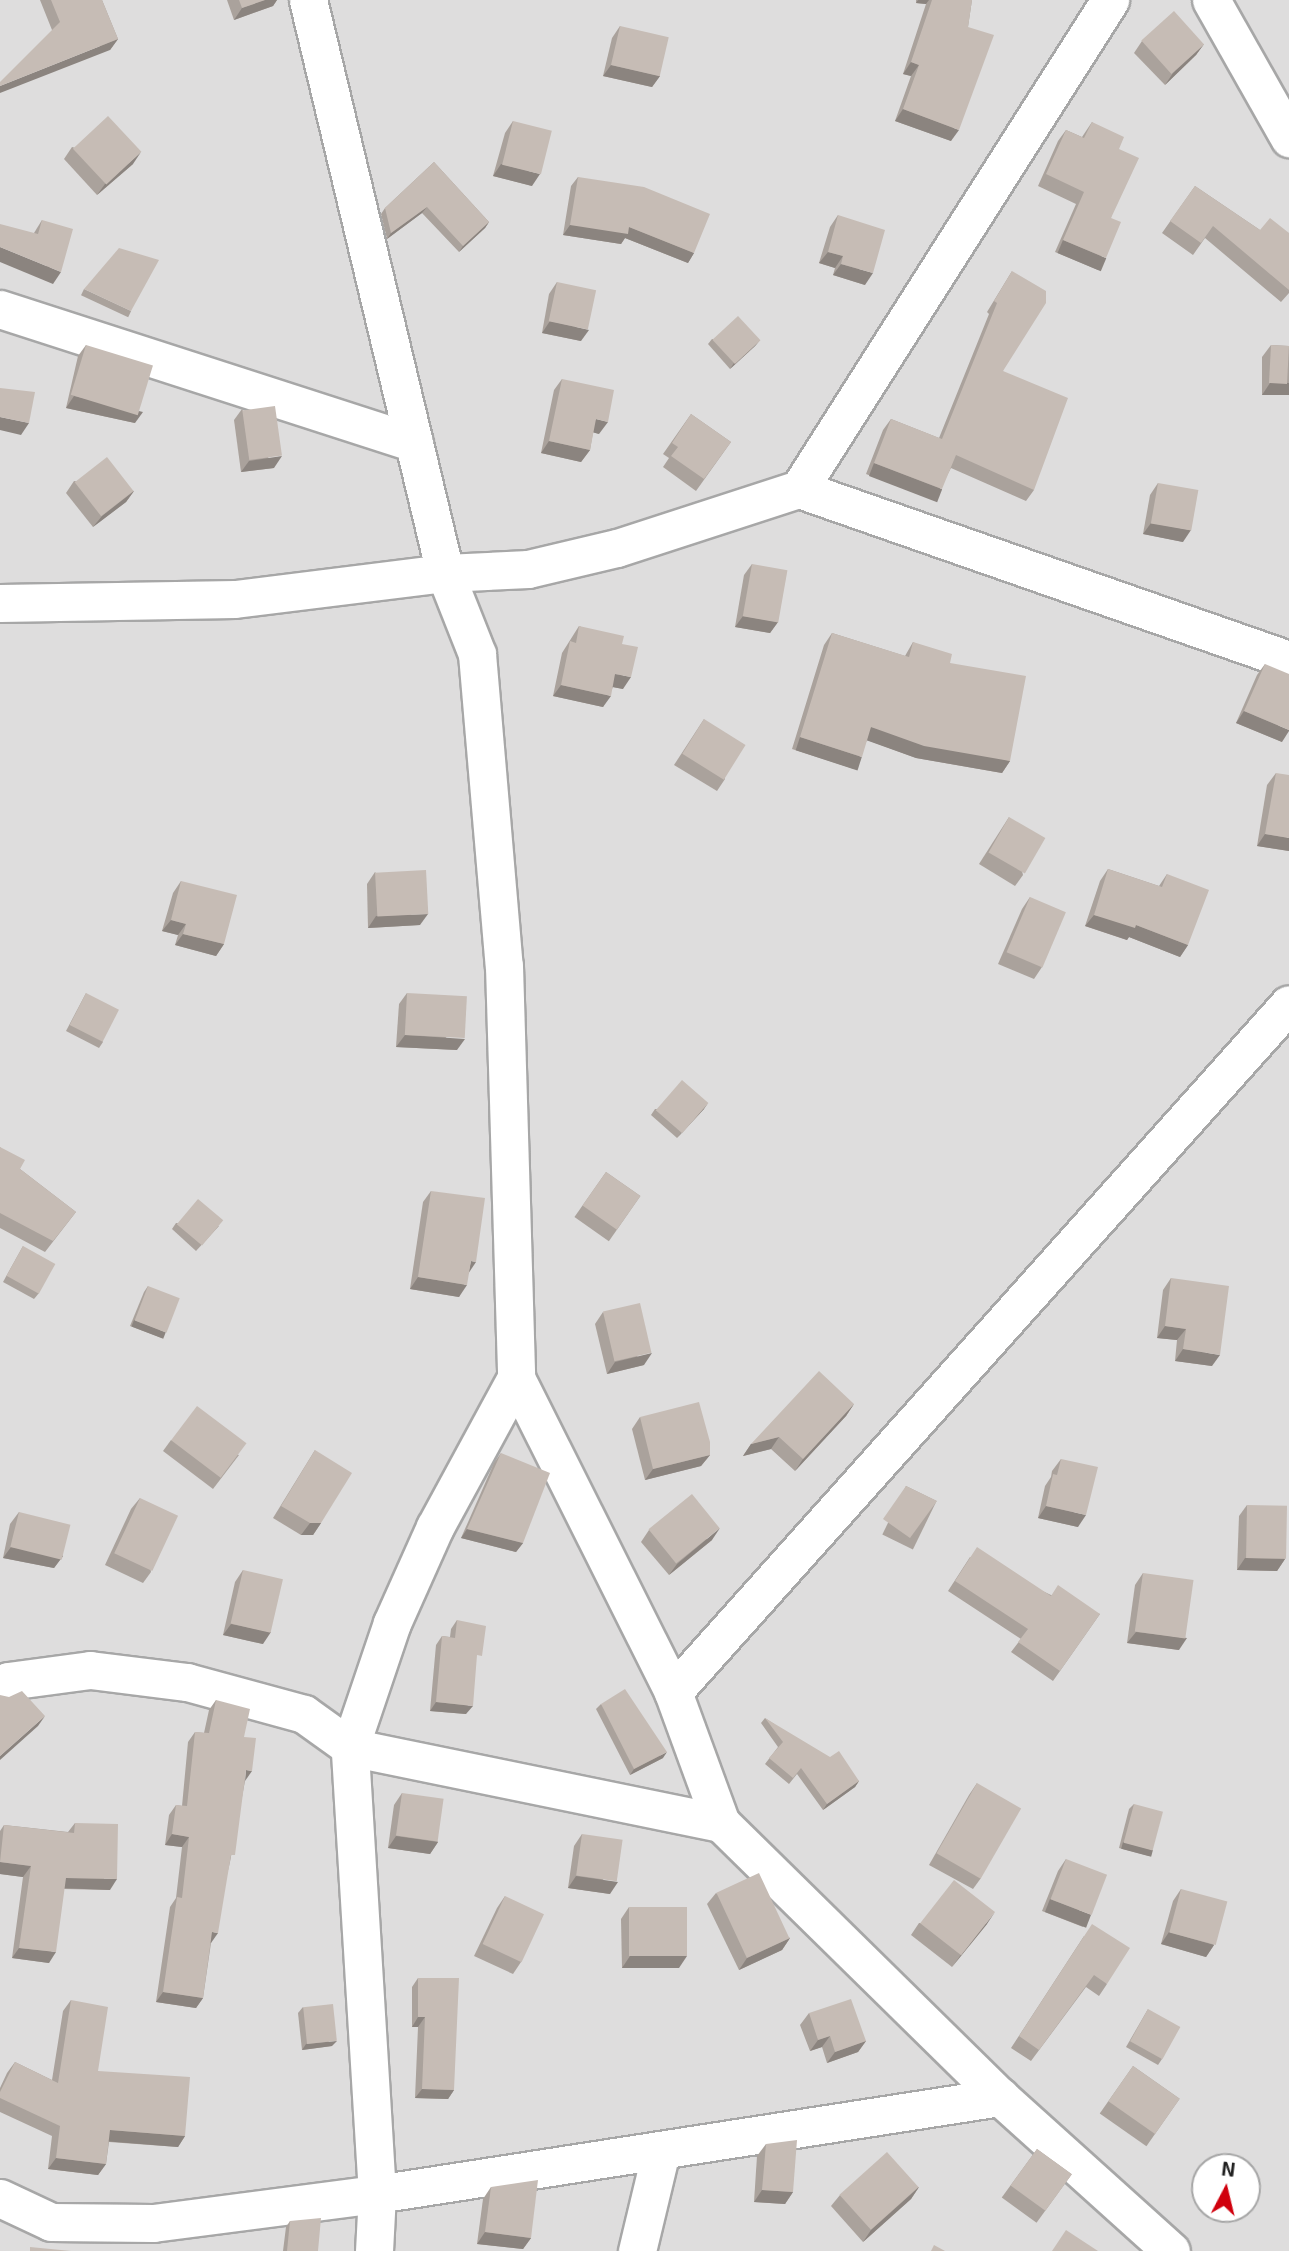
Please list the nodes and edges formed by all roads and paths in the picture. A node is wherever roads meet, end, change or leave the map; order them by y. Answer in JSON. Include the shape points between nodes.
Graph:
{"nodes":[{"id":1,"x":309,"y":0,"type":"edge"},
{"id":2,"x":1110,"y":0,"type":"edge"},
{"id":3,"x":1211,"y":0,"type":"edge"},
{"id":4,"x":1289,"y":138,"type":"edge"},
{"id":5,"x":0,"y":309,"type":"edge"},
{"id":6,"x":414,"y":443,"type":"junction"},
{"id":7,"x":799,"y":489,"type":"junction"},
{"id":8,"x":445,"y":573,"type":"junction"},
{"id":9,"x":0,"y":603,"type":"edge"},
{"id":10,"x":1289,"y":660,"type":"edge"},
{"id":11,"x":1289,"y":1004,"type":"edge"},
{"id":12,"x":516,"y":1378,"type":"junction"},
{"id":13,"x":0,"y":1686,"type":"edge"},
{"id":14,"x":673,"y":1692,"type":"junction"},
{"id":15,"x":350,"y":1747,"type":"junction"},
{"id":16,"x":721,"y":1824,"type":"junction"},
{"id":17,"x":1000,"y":2097,"type":"junction"},
{"id":18,"x":662,"y":2151,"type":"junction"},
{"id":19,"x":377,"y":2194,"type":"junction"},
{"id":20,"x":0,"y":2197,"type":"edge"},
{"id":21,"x":1158,"y":2246,"type":"edge"},
{"id":22,"x":374,"y":2251,"type":"edge"},
{"id":23,"x":637,"y":2251,"type":"edge"}],
"edges":[{"from":1,"to":6,"type":"street"},
{"from":2,"to":7,"type":"street"},
{"from":3,"to":4,"type":"street"},
{"from":5,"to":6,"type":"street"},
{"from":6,"to":8,"type":"street"},
{"from":7,"to":8,"type":"street","via":[[617,548],[528,569]]},
{"from":7,"to":10,"type":"street"},
{"from":8,"to":9,"type":"street","via":[[235,598]]},
{"from":8,"to":12,"type":"street","via":[[477,653],[504,967]]},
{"from":11,"to":14,"type":"street"},
{"from":12,"to":14,"type":"street"},
{"from":12,"to":15,"type":"street","via":[[435,1527],[392,1623]]},
{"from":13,"to":15,"type":"street","via":[[8,1681],[90,1670],[187,1682],[304,1714]]},
{"from":14,"to":16,"type":"street"},
{"from":15,"to":16,"type":"street"},
{"from":15,"to":19,"type":"street"},
{"from":16,"to":17,"type":"street"},
{"from":17,"to":18,"type":"street"},
{"from":17,"to":21,"type":"street"},
{"from":18,"to":19,"type":"street"},
{"from":18,"to":23,"type":"street"},
{"from":19,"to":20,"type":"street","via":[[153,2223],[51,2222]]},
{"from":19,"to":22,"type":"street"}]}
